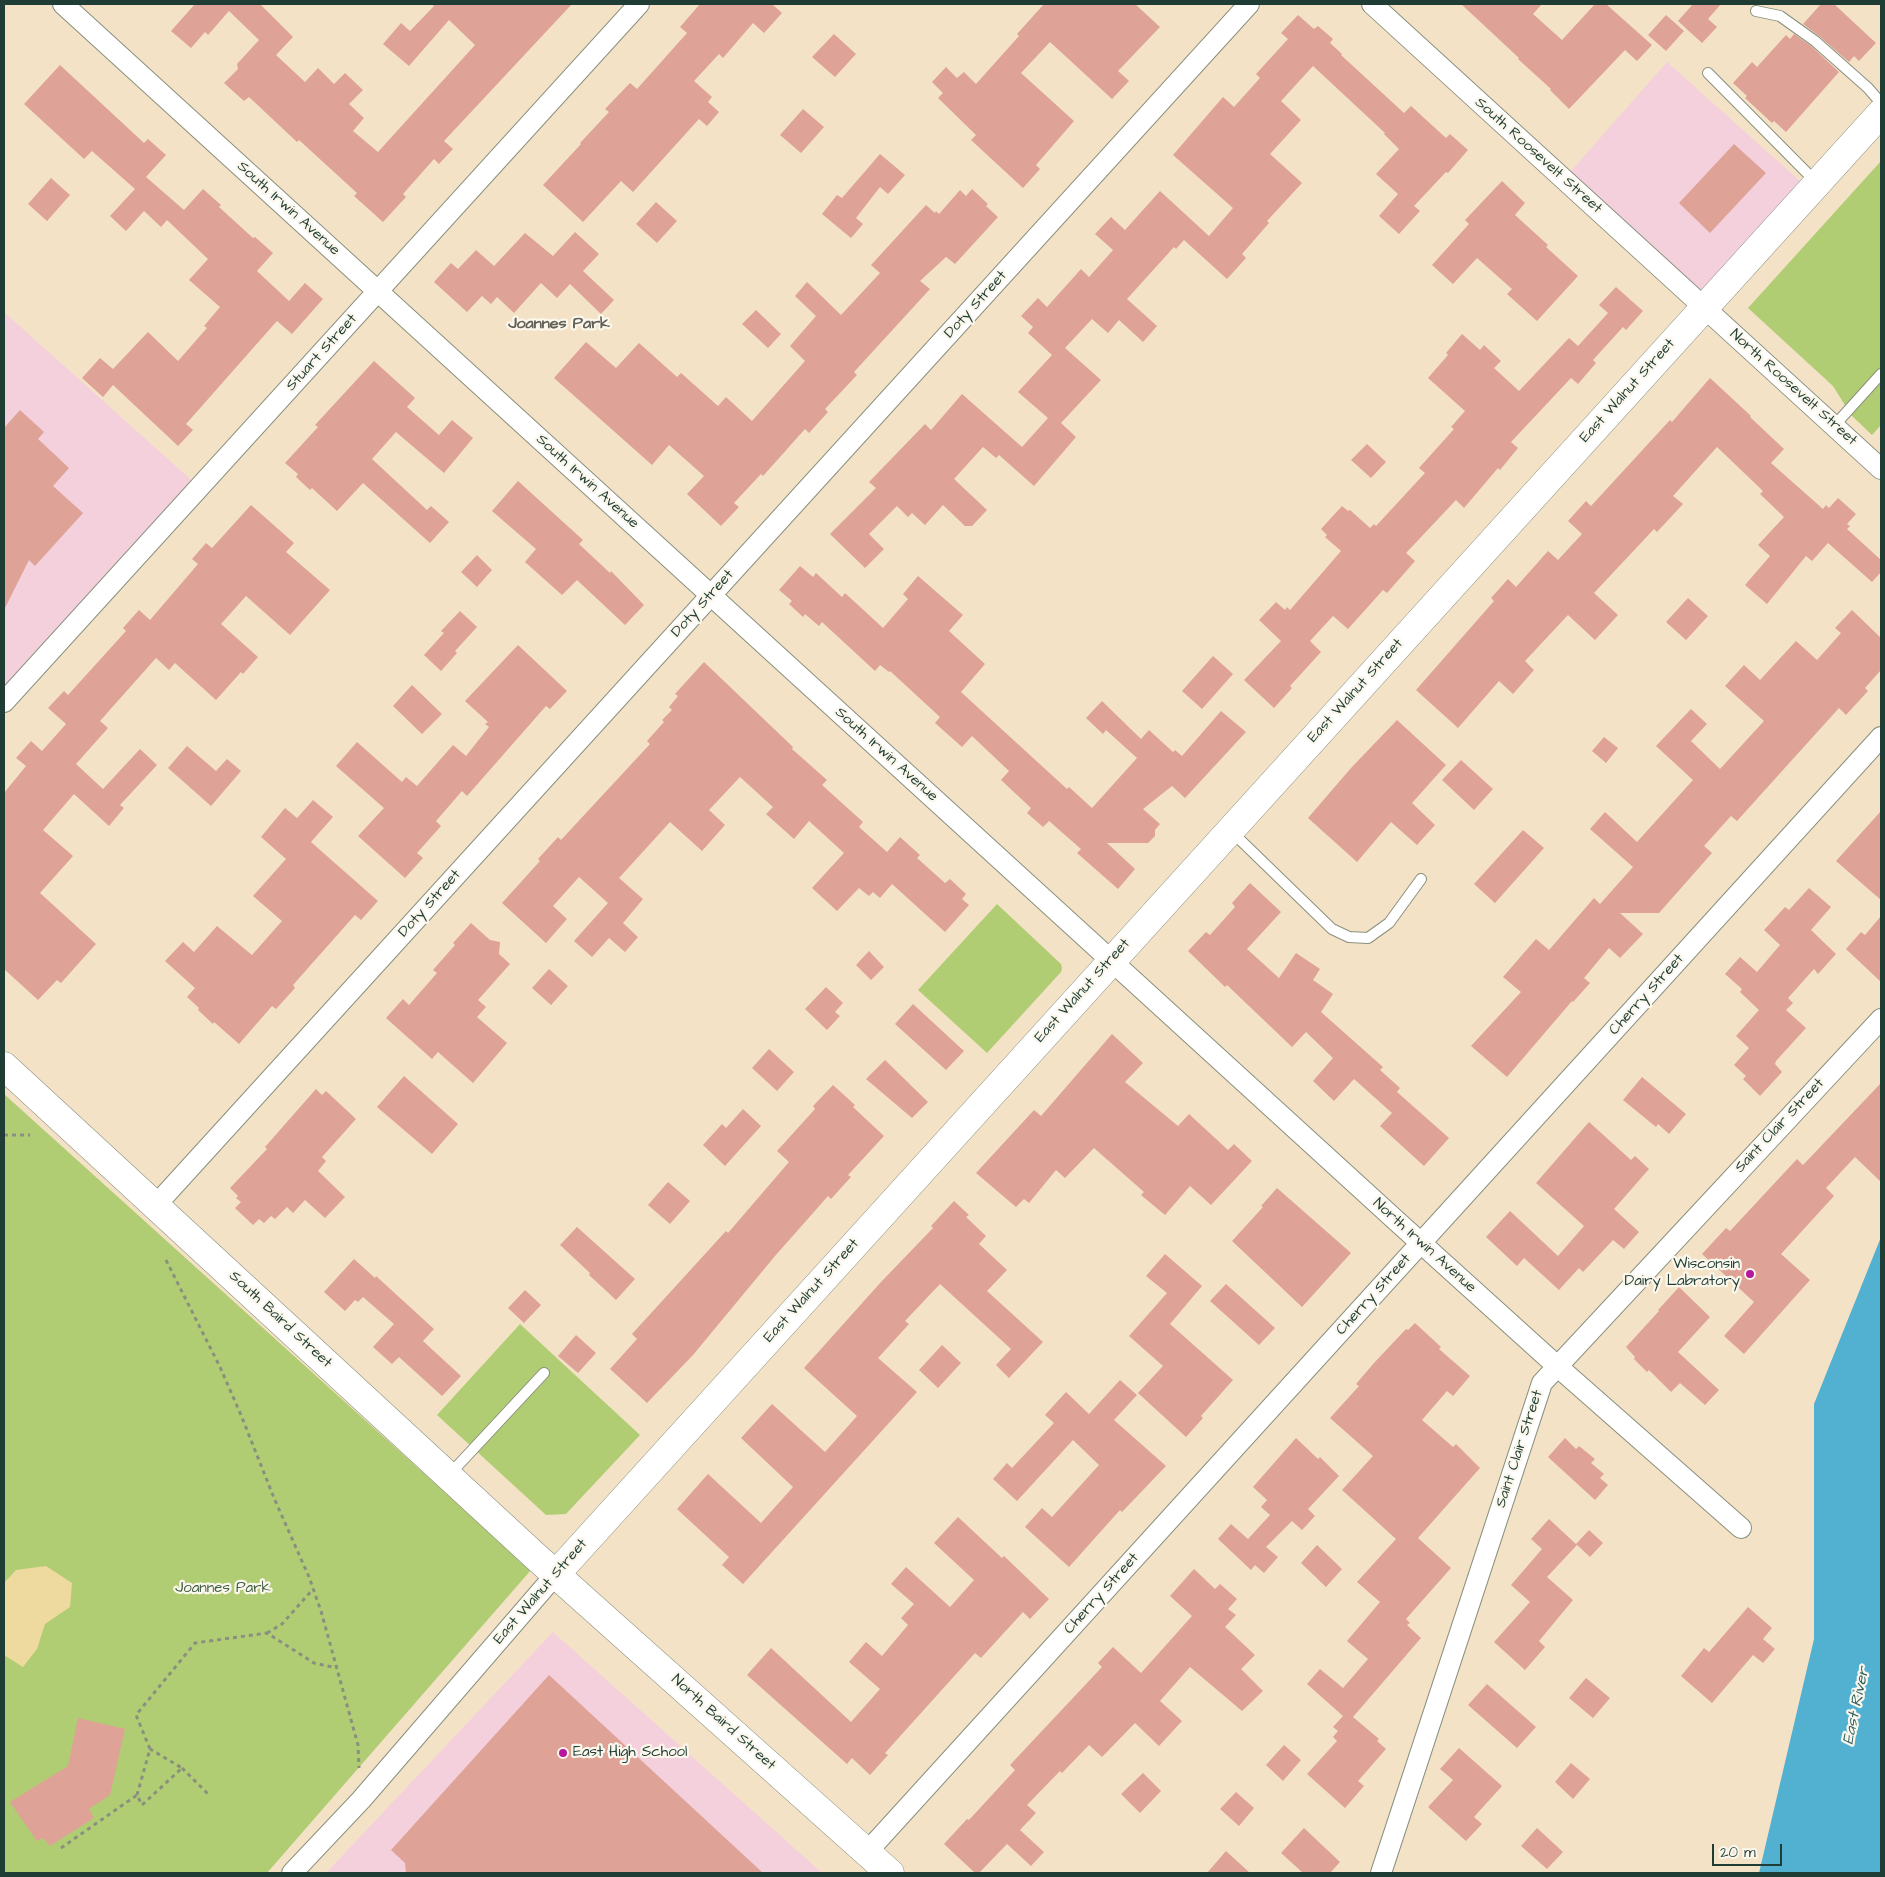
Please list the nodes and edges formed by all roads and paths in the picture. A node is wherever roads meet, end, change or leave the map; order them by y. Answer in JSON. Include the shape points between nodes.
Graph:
{"nodes":[{"id":1,"x":63,"y":4,"type":"edge"},
{"id":2,"x":640,"y":4,"type":"edge"},
{"id":3,"x":1250,"y":4,"type":"edge"},
{"id":4,"x":1372,"y":4,"type":"edge"},
{"id":5,"x":1756,"y":11,"type":"dead end"},
{"id":6,"x":1708,"y":73,"type":"dead end"},
{"id":7,"x":1881,"y":103,"type":"edge"},
{"id":8,"x":1881,"y":114,"type":"edge"},
{"id":9,"x":1818,"y":184,"type":"junction"},
{"id":10,"x":378,"y":291,"type":"junction"},
{"id":11,"x":1704,"y":308,"type":"junction"},
{"id":12,"x":1881,"y":374,"type":"edge"},
{"id":13,"x":1834,"y":426,"type":"junction"},
{"id":14,"x":1881,"y":469,"type":"edge"},
{"id":15,"x":711,"y":595,"type":"junction"},
{"id":16,"x":4,"y":702,"type":"edge"},
{"id":17,"x":1881,"y":737,"type":"edge"},
{"id":18,"x":1230,"y":830,"type":"junction"},
{"id":19,"x":1421,"y":879,"type":"dead end"},
{"id":20,"x":1111,"y":960,"type":"junction"},
{"id":21,"x":1881,"y":1019,"type":"edge"},
{"id":22,"x":4,"y":1066,"type":"edge"},
{"id":23,"x":4,"y":1135,"type":"edge"},
{"id":24,"x":30,"y":1135,"type":"dead end"},
{"id":25,"x":156,"y":1205,"type":"junction"},
{"id":26,"x":1421,"y":1243,"type":"junction"},
{"id":27,"x":166,"y":1260,"type":"dead end"},
{"id":28,"x":1557,"y":1366,"type":"junction"},
{"id":29,"x":544,"y":1373,"type":"dead end"},
{"id":30,"x":449,"y":1476,"type":"junction"},
{"id":31,"x":1742,"y":1528,"type":"dead end"},
{"id":32,"x":556,"y":1574,"type":"junction"},
{"id":33,"x":313,"y":1589,"type":"junction"},
{"id":34,"x":267,"y":1633,"type":"junction"},
{"id":35,"x":337,"y":1668,"type":"junction"},
{"id":36,"x":150,"y":1749,"type":"junction"},
{"id":37,"x":182,"y":1768,"type":"junction"},
{"id":38,"x":136,"y":1795,"type":"junction"},
{"id":39,"x":209,"y":1795,"type":"dead end"},
{"id":40,"x":361,"y":1800,"type":"junction"},
{"id":41,"x":62,"y":1848,"type":"dead end"},
{"id":42,"x":867,"y":1852,"type":"junction"},
{"id":43,"x":292,"y":1873,"type":"edge"},
{"id":44,"x":890,"y":1873,"type":"edge"},
{"id":45,"x":1380,"y":1873,"type":"edge"}],
"edges":[{"from":1,"to":10,"type":"street","name":"South Irwin Avenue"},
{"from":2,"to":10,"type":"street","name":"Stuart Street"},
{"from":3,"to":15,"type":"street","name":"Doty Street"},
{"from":4,"to":11,"type":"street","name":"South Roosevelt Street"},
{"from":5,"to":7,"type":"lane","via":[[1780,16],[1815,41]]},
{"from":6,"to":9,"type":"lane"},
{"from":8,"to":9,"type":"street","name":"East Walnut Street"},
{"from":9,"to":11,"type":"street","name":"East Walnut Street"},
{"from":10,"to":15,"type":"street","name":"South Irwin Avenue"},
{"from":10,"to":16,"type":"street","name":"Stuart Street"},
{"from":11,"to":13,"type":"street","name":"North Roosevelt Street"},
{"from":11,"to":18,"type":"street","name":"East Walnut Street"},
{"from":12,"to":13,"type":"lane"},
{"from":13,"to":14,"type":"street","name":"North Roosevelt Street"},
{"from":15,"to":20,"type":"street","name":"South Irwin Avenue"},
{"from":15,"to":25,"type":"street","name":"Doty Street"},
{"from":17,"to":26,"type":"street","name":"Cherry Street"},
{"from":18,"to":19,"type":"lane","via":[[1332,929],[1349,937],[1368,938],[1389,922]]},
{"from":18,"to":20,"type":"street","name":"East Walnut Street"},
{"from":20,"to":26,"type":"street","name":"North Irwin Avenue"},
{"from":20,"to":32,"type":"street","name":"East Walnut Street"},
{"from":21,"to":28,"type":"street","name":"Saint Clair Street"},
{"from":22,"to":25,"type":"street","name":"South Baird Street"},
{"from":23,"to":24,"type":"path"},
{"from":25,"to":30,"type":"street","name":"South Baird Street"},
{"from":26,"to":28,"type":"street","name":"North Irwin Avenue"},
{"from":26,"to":42,"type":"street","name":"Cherry Street"},
{"from":27,"to":33,"type":"path","via":[[220,1367]]},
{"from":28,"to":31,"type":"street","name":"North Irwin Avenue"},
{"from":28,"to":45,"type":"street","name":"Saint Clair Street","via":[[1539,1390]]},
{"from":29,"to":30,"type":"lane"},
{"from":30,"to":32,"type":"street","name":"South Baird Street"},
{"from":32,"to":40,"type":"street","name":"East Walnut Street"},
{"from":32,"to":42,"type":"street","name":"North Baird Street"},
{"from":33,"to":34,"type":"path","via":[[282,1624]]},
{"from":33,"to":35,"type":"path"},
{"from":34,"to":35,"type":"path","via":[[314,1663]]},
{"from":34,"to":36,"type":"path","via":[[196,1643],[136,1715]]},
{"from":35,"to":40,"type":"path","via":[[358,1745]]},
{"from":36,"to":37,"type":"path"},
{"from":36,"to":38,"type":"path"},
{"from":37,"to":38,"type":"path","via":[[142,1804]]},
{"from":37,"to":39,"type":"path"},
{"from":38,"to":41,"type":"path"},
{"from":40,"to":43,"type":"street","name":"East Walnut Street"},
{"from":42,"to":44,"type":"street","name":"North Baird Street"}]}
